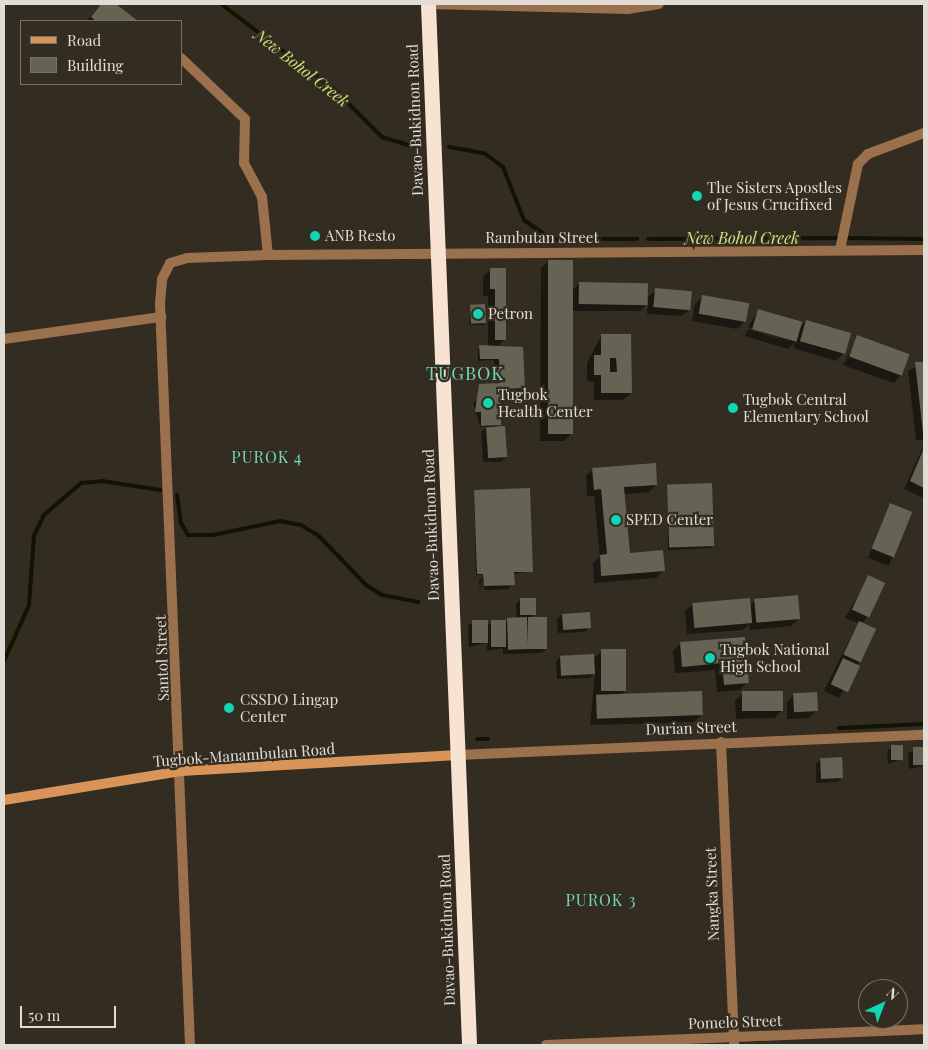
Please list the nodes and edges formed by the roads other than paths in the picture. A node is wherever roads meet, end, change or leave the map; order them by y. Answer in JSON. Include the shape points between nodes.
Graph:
{"nodes":[{"id":1,"x":428,"y":4,"type":"edge"},
{"id":2,"x":659,"y":4,"type":"edge"},
{"id":3,"x":182,"y":59,"type":"edge"},
{"id":4,"x":924,"y":133,"type":"edge"},
{"id":5,"x":840,"y":250,"type":"junction"},
{"id":6,"x":924,"y":250,"type":"edge"},
{"id":7,"x":437,"y":254,"type":"junction"},
{"id":8,"x":268,"y":255,"type":"junction"},
{"id":9,"x":166,"y":270,"type":"joint"},
{"id":10,"x":161,"y":317,"type":"junction"},
{"id":11,"x":4,"y":339,"type":"edge"},
{"id":12,"x":924,"y":735,"type":"edge"},
{"id":13,"x":721,"y":742,"type":"junction"},
{"id":14,"x":458,"y":755,"type":"junction"},
{"id":15,"x":181,"y":771,"type":"junction"},
{"id":16,"x":4,"y":800,"type":"edge"},
{"id":17,"x":924,"y":1029,"type":"edge"},
{"id":18,"x":734,"y":1041,"type":"edge"},
{"id":19,"x":190,"y":1045,"type":"edge"},
{"id":20,"x":469,"y":1045,"type":"edge"},
{"id":21,"x":546,"y":1045,"type":"edge"}],
"edges":[{"from":1,"to":2,"type":"street","via":[[628,9]]},
{"from":1,"to":7,"type":"highway","name":"Davao-Bukidnon Road"},
{"from":3,"to":8,"type":"street","via":[[245,119],[244,163],[262,197]]},
{"from":4,"to":5,"type":"street","via":[[868,154],[858,164]]},
{"from":5,"to":6,"type":"street","name":"Rambutan Street"},
{"from":5,"to":7,"type":"street","name":"Rambutan Street"},
{"from":7,"to":8,"type":"street","name":"Rambutan Street"},
{"from":7,"to":14,"type":"highway","name":"Davao-Bukidnon Road"},
{"from":8,"to":9,"type":"street","name":"Rambutan Street","via":[[177,259]]},
{"from":9,"to":10,"type":"street","name":"Santol Street"},
{"from":10,"to":11,"type":"street"},
{"from":10,"to":15,"type":"street","name":"Santol Street"},
{"from":12,"to":13,"type":"street","name":"Durian Street"},
{"from":13,"to":14,"type":"street","name":"Durian Street"},
{"from":13,"to":18,"type":"street","name":"Nangka Street"},
{"from":14,"to":15,"type":"street","name":"Tugbok-Manambulan Road"},
{"from":14,"to":20,"type":"highway","name":"Davao-Bukidnon Road"},
{"from":15,"to":16,"type":"street","name":"Tugbok-Manambulan Road"},
{"from":15,"to":19,"type":"street","name":"Santol Street"},
{"from":17,"to":18,"type":"street","name":"Pomelo Street"},
{"from":18,"to":21,"type":"street","name":"Pomelo Street"}]}
